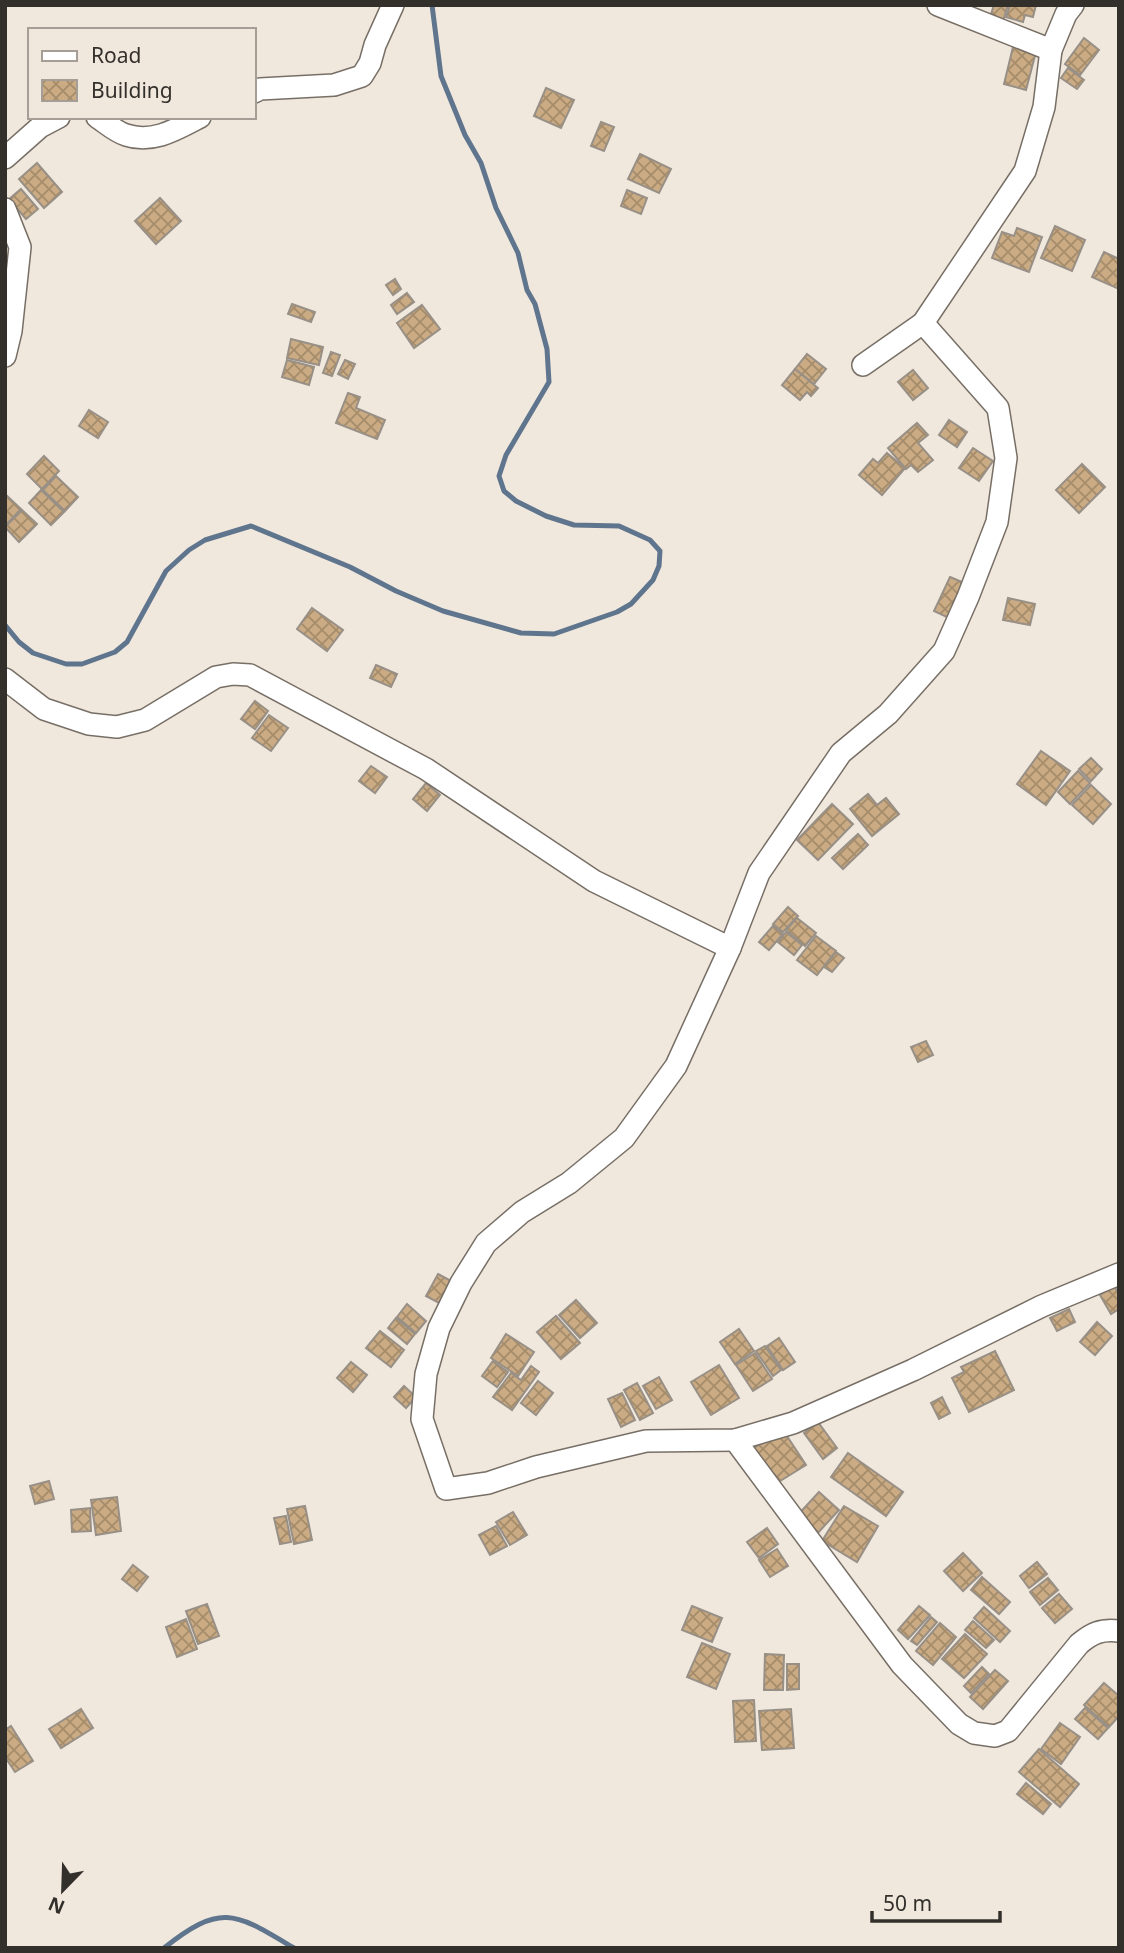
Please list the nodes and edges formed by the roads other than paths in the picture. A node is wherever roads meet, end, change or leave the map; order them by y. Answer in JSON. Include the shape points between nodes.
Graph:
{"nodes":[{"id":1,"x":393,"y":5,"type":"edge"},
{"id":2,"x":938,"y":5,"type":"edge"},
{"id":3,"x":1073,"y":5,"type":"edge"},
{"id":4,"x":1051,"y":50,"type":"junction"},
{"id":5,"x":256,"y":91,"type":"edge"},
{"id":6,"x":55,"y":119,"type":"edge"},
{"id":7,"x":100,"y":119,"type":"edge"},
{"id":8,"x":196,"y":119,"type":"edge"},
{"id":9,"x":5,"y":158,"type":"edge"},
{"id":10,"x":5,"y":209,"type":"edge"},
{"id":11,"x":923,"y":323,"type":"junction"},
{"id":12,"x":5,"y":356,"type":"edge"},
{"id":13,"x":863,"y":365,"type":"dead end"},
{"id":14,"x":5,"y":679,"type":"edge"},
{"id":15,"x":730,"y":948,"type":"junction"},
{"id":16,"x":1119,"y":1274,"type":"edge"},
{"id":17,"x":735,"y":1440,"type":"junction"},
{"id":18,"x":1119,"y":1631,"type":"edge"}],
"edges":[{"from":1,"to":5,"type":"street","via":[[362,76],[334,85]]},
{"from":2,"to":4,"type":"street"},
{"from":3,"to":4,"type":"street"},
{"from":4,"to":11,"type":"street","via":[[1044,107],[1025,171]]},
{"from":6,"to":9,"type":"street"},
{"from":7,"to":8,"type":"street","via":[[125,135],[144,138],[164,136]]},
{"from":10,"to":12,"type":"street","via":[[20,247]]},
{"from":11,"to":13,"type":"street"},
{"from":11,"to":15,"type":"street","via":[[998,408],[1006,458],[997,522],[944,651],[888,714],[841,753],[759,873]]},
{"from":14,"to":15,"type":"street","via":[[44,709],[89,724],[117,727],[145,720],[216,677],[250,675],[426,769],[594,881]]},
{"from":15,"to":17,"type":"street","via":[[676,1066],[624,1138],[486,1243],[439,1328],[426,1374],[422,1419],[446,1489],[646,1441]]},
{"from":16,"to":17,"type":"street","via":[[793,1423]]},
{"from":17,"to":18,"type":"street","via":[[902,1665],[959,1724],[974,1733],[995,1736],[1008,1731],[1079,1644],[1104,1629]]}]}
